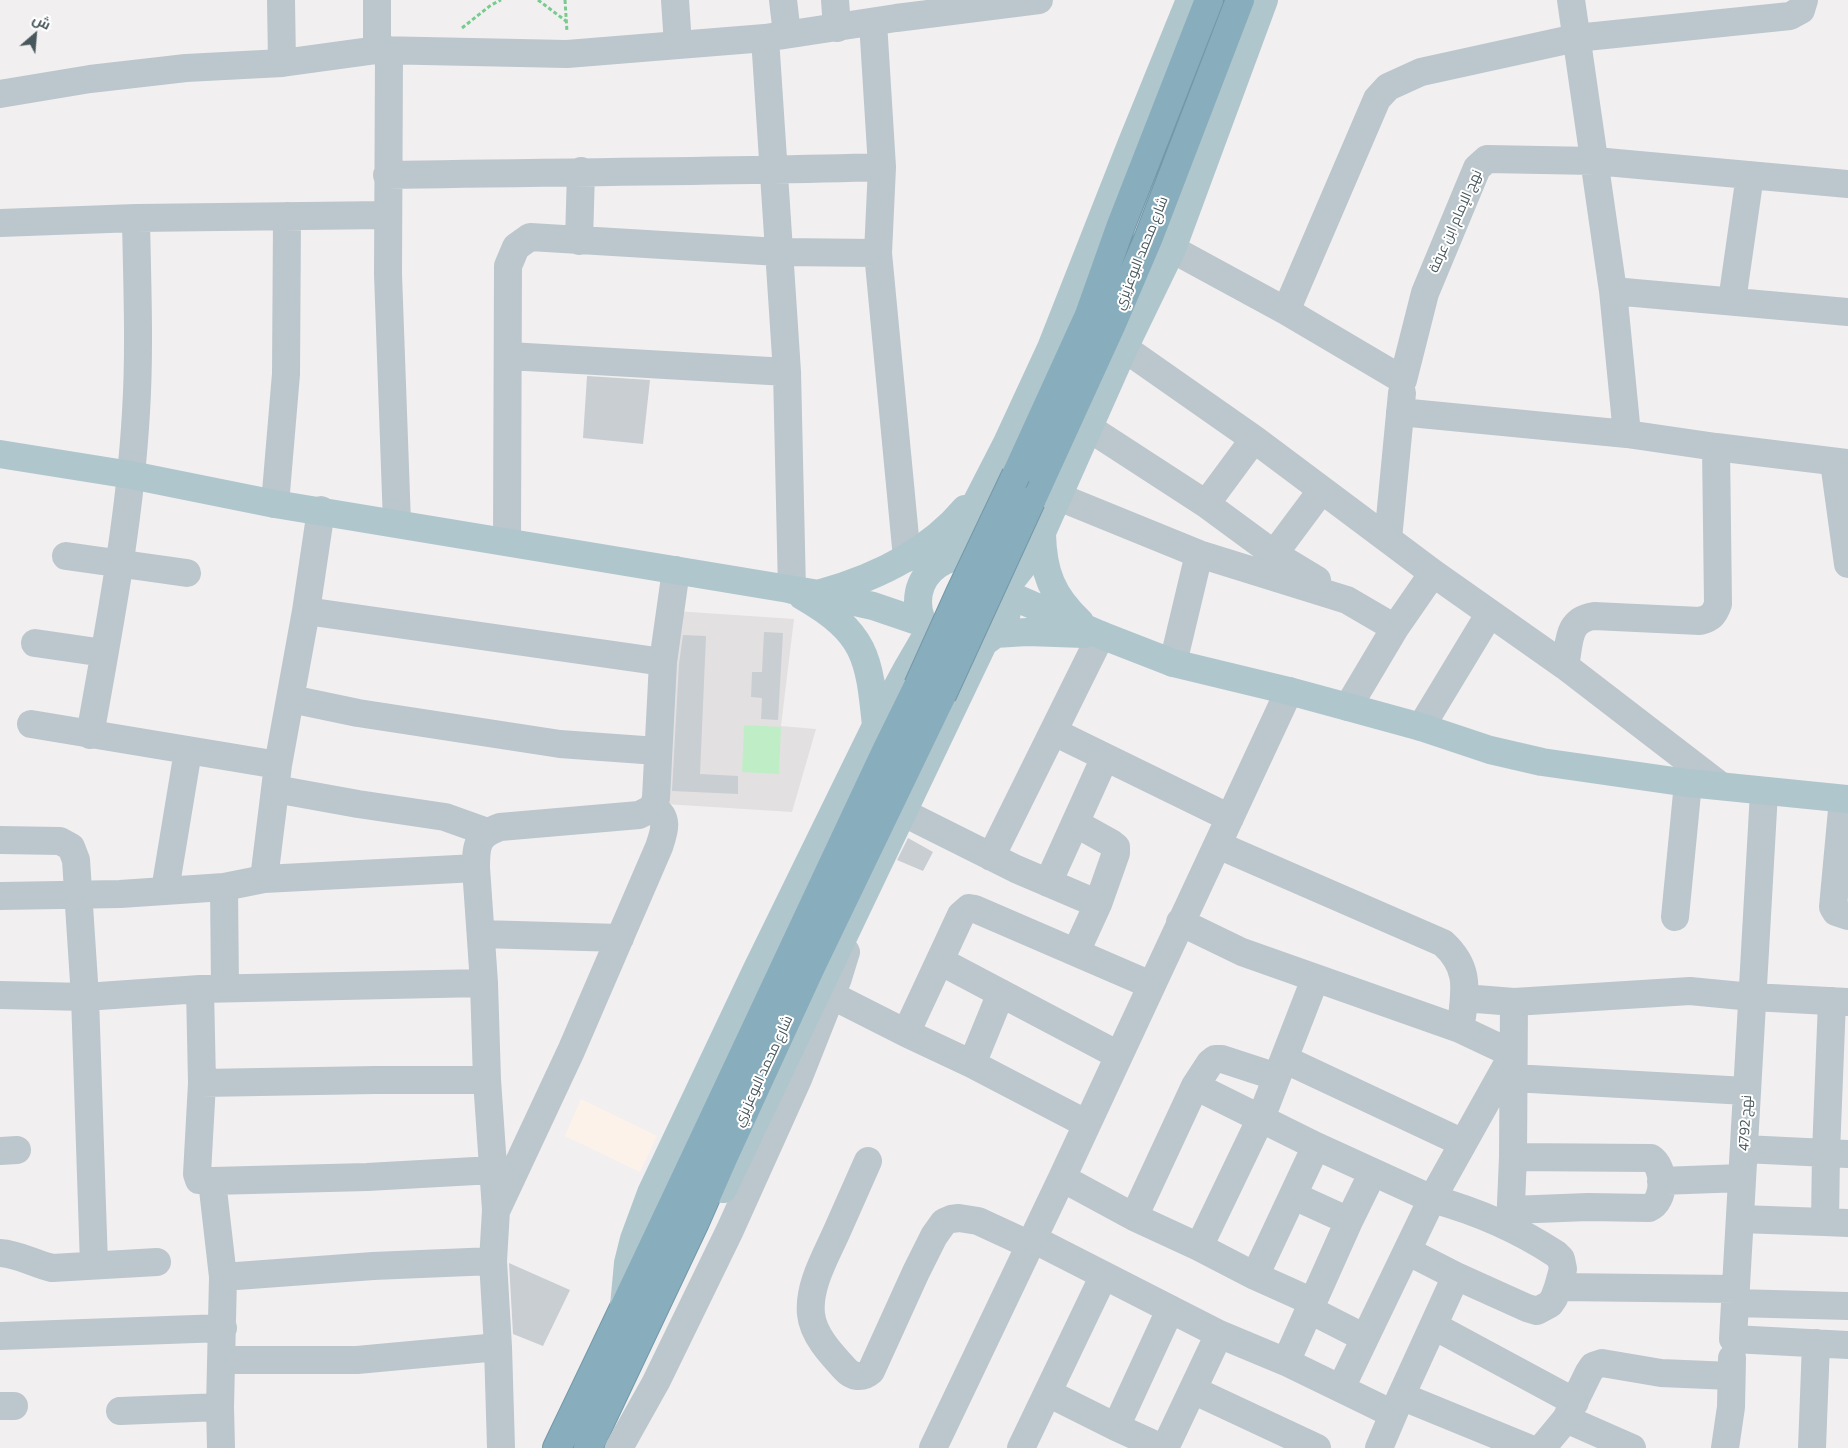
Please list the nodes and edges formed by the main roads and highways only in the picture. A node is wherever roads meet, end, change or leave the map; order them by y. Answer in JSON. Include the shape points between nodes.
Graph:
{"nodes":[{"id":1,"x":1190,"y":0,"type":"edge"},
{"id":2,"x":1209,"y":0,"type":"edge"},
{"id":3,"x":1240,"y":0,"type":"edge"},
{"id":4,"x":1264,"y":0,"type":"edge"},
{"id":5,"x":0,"y":454,"type":"edge"},
{"id":6,"x":982,"y":489,"type":"junction"},
{"id":7,"x":1042,"y":534,"type":"junction"},
{"id":8,"x":940,"y":564,"type":"junction"},
{"id":9,"x":792,"y":590,"type":"junction"},
{"id":10,"x":1006,"y":590,"type":"junction"},
{"id":11,"x":828,"y":596,"type":"junction"},
{"id":12,"x":926,"y":627,"type":"junction"},
{"id":13,"x":1101,"y":635,"type":"junction"},
{"id":14,"x":990,"y":638,"type":"junction"},
{"id":15,"x":930,"y":691,"type":"junction"},
{"id":16,"x":882,"y":738,"type":"junction"},
{"id":17,"x":1846,"y":799,"type":"edge"},
{"id":18,"x":659,"y":1297,"type":"junction"},
{"id":19,"x":557,"y":1448,"type":"edge"},
{"id":20,"x":588,"y":1448,"type":"edge"}],
"edges":[{"from":1,"to":6,"type":"main road","via":[[1051,348]]},
{"from":2,"to":15,"type":"highway","name":"شارع محمد البوعزيزي","bridge":true,"via":[[1089,315],[960,593]]},
{"from":3,"to":15,"type":"highway","name":"شارع محمد البوعزيزي","bridge":true,"via":[[1149,237],[1104,344],[1031,501]]},
{"from":4,"to":7,"type":"main road","via":[[1172,249],[1124,348]]},
{"from":5,"to":9,"type":"main road","via":[[131,475],[275,504]]},
{"from":6,"to":8,"type":"main road"},
{"from":6,"to":11,"type":"main road","via":[[960,515],[907,558]]},
{"from":7,"to":10,"type":"main road"},
{"from":7,"to":13,"type":"main road","via":[[1043,555],[1055,594],[1083,625]]},
{"from":8,"to":10,"type":"main road","via":[[967,558],[982,562],[994,570]]},
{"from":8,"to":11,"type":"main road","via":[[896,583]]},
{"from":8,"to":12,"type":"main road","via":[[920,588],[919,612]]},
{"from":9,"to":11,"type":"main road"},
{"from":9,"to":16,"type":"main road","via":[[834,616],[856,640],[870,677]]},
{"from":10,"to":13,"type":"main road"},
{"from":10,"to":14,"type":"main road","via":[[1006,615]]},
{"from":11,"to":12,"type":"main road","via":[[890,611]]},
{"from":12,"to":14,"type":"main road","via":[[945,643],[955,646],[975,646]]},
{"from":12,"to":16,"type":"main road"},
{"from":13,"to":14,"type":"main road","via":[[1041,632]]},
{"from":13,"to":17,"type":"main road","via":[[1173,663],[1289,691],[1542,762],[1688,783]]},
{"from":14,"to":18,"type":"main road","via":[[702,1230],[683,1265]]},
{"from":15,"to":16,"type":"highway","name":"شارع محمد البوعزيزي"},
{"from":15,"to":18,"type":"highway","name":"شارع محمد البوعزيزي","via":[[811,967]]},
{"from":16,"to":19,"type":"highway","name":"شارع محمد البوعزيزي","via":[[623,1312]]},
{"from":18,"to":20,"type":"highway","name":"شارع محمد البوعزيزي"}]}
